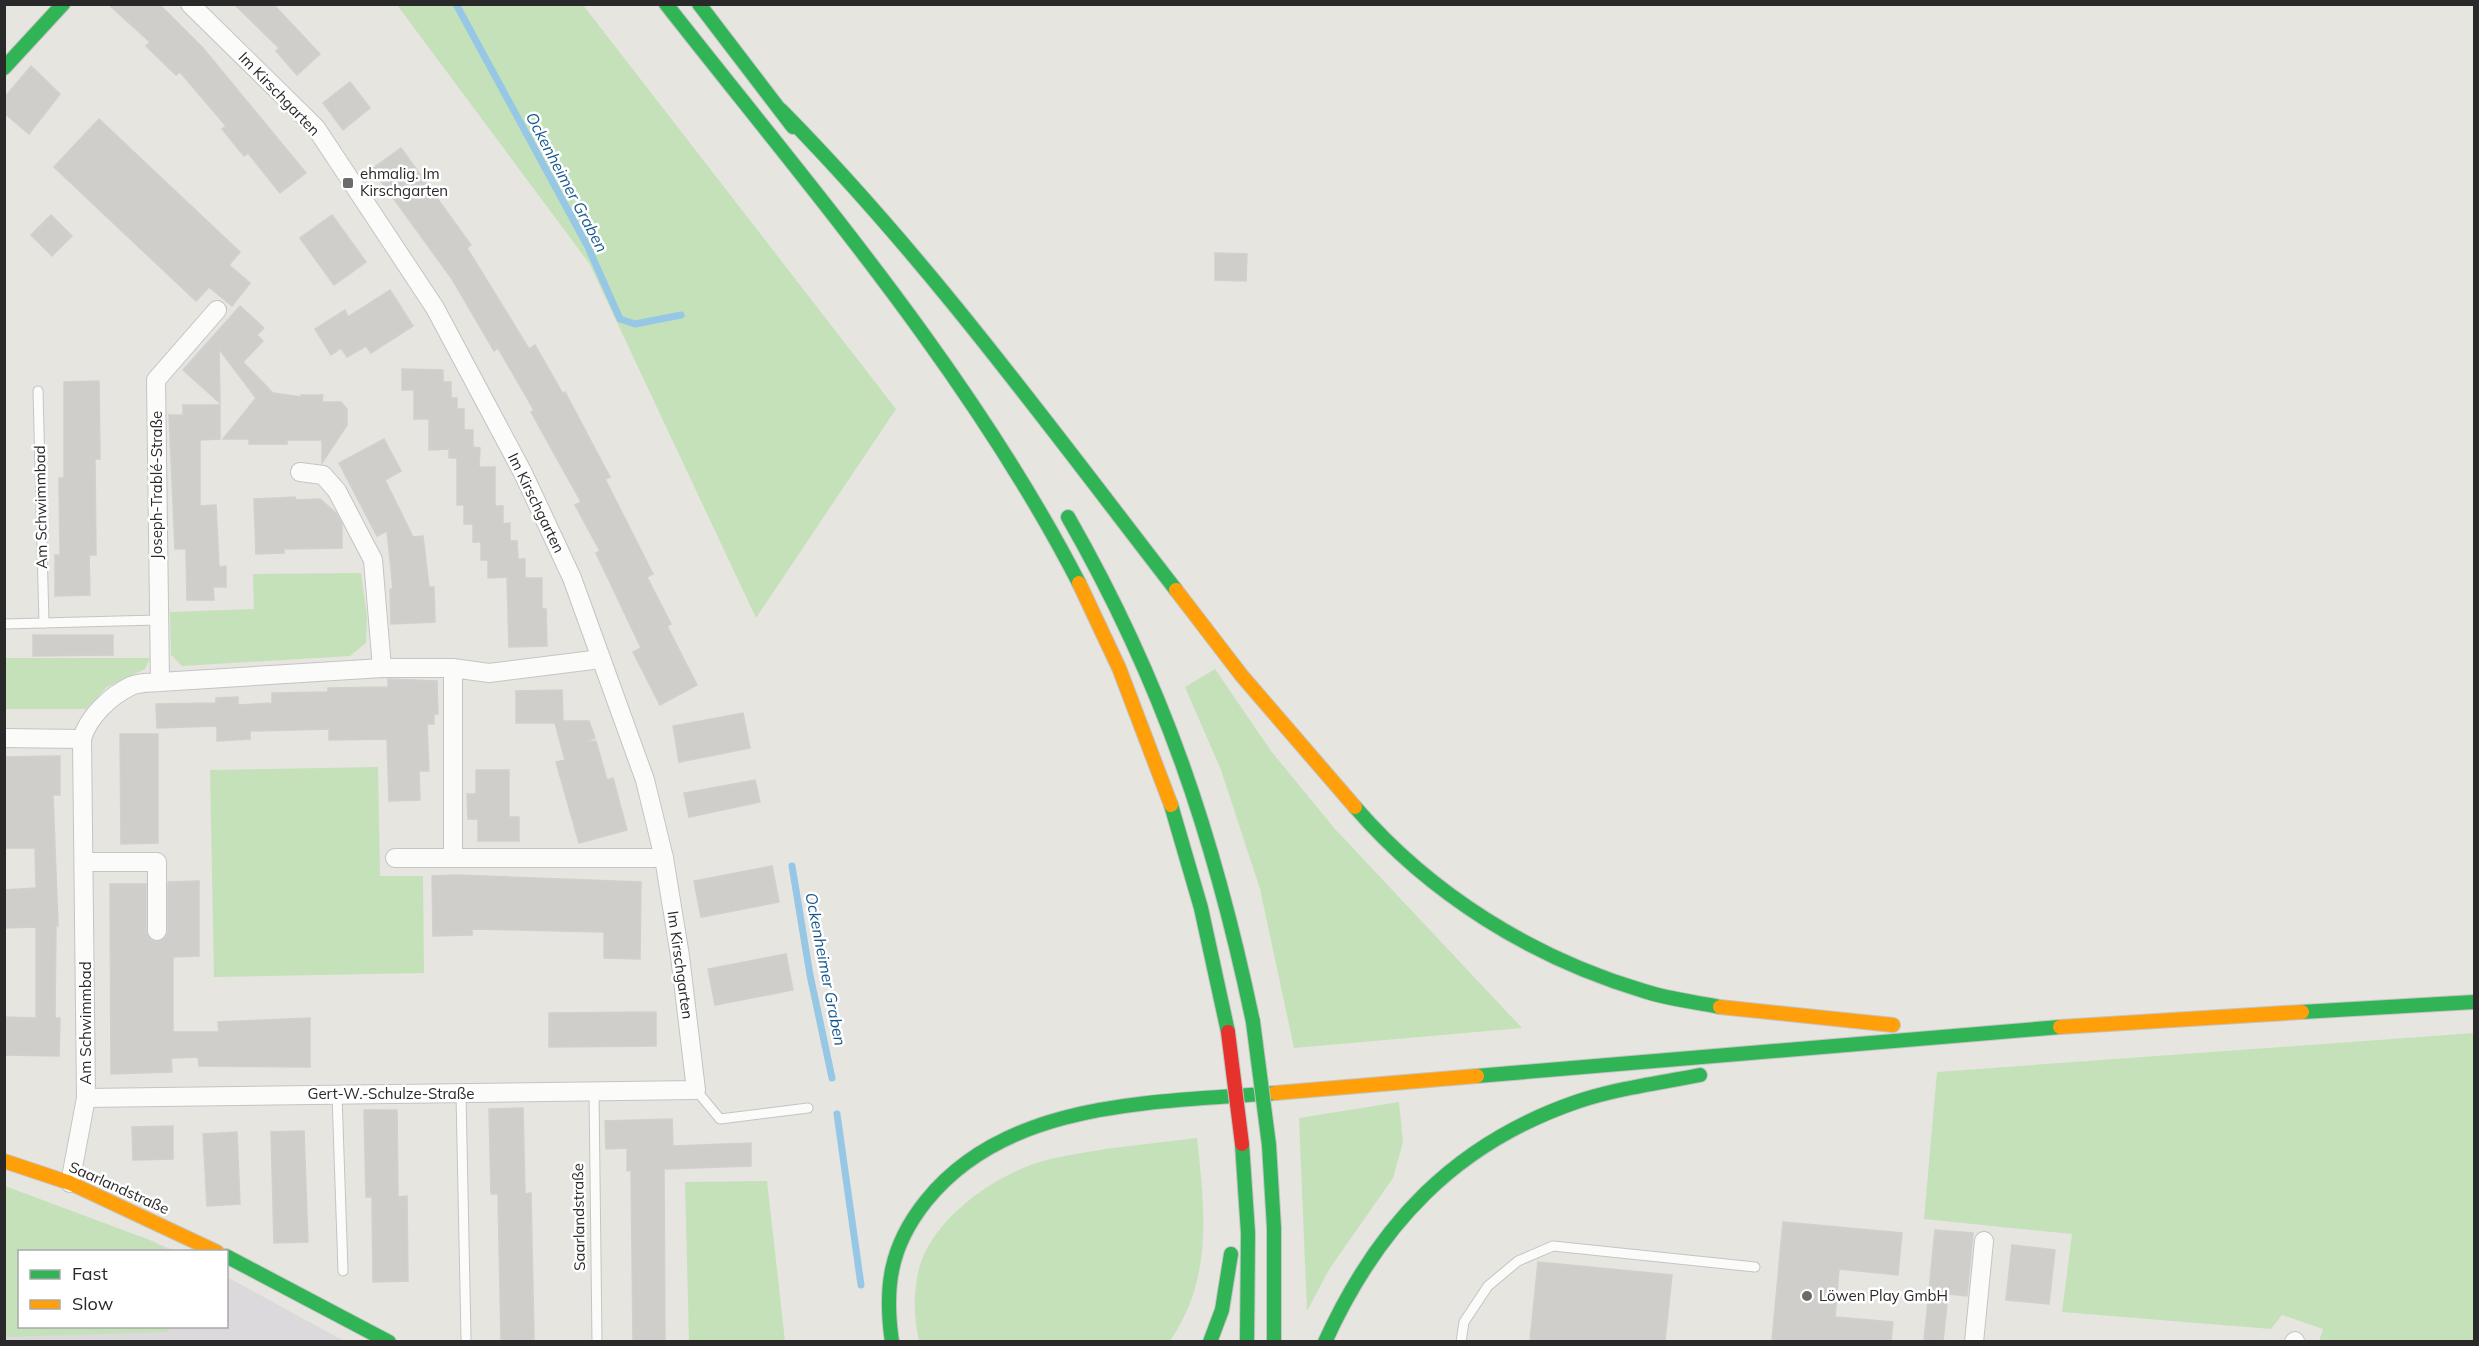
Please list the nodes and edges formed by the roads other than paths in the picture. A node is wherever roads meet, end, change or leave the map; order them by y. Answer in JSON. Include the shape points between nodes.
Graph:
{"nodes":[{"id":1,"x":63,"y":4,"type":"edge"},
{"id":2,"x":190,"y":4,"type":"edge"},
{"id":3,"x":666,"y":4,"type":"edge"},
{"id":4,"x":699,"y":4,"type":"edge"},
{"id":5,"x":4,"y":68,"type":"edge"},
{"id":6,"x":781,"y":110,"type":"junction"},
{"id":7,"x":862,"y":218,"type":"dead end"},
{"id":8,"x":217,"y":310,"type":"dead end"},
{"id":9,"x":38,"y":391,"type":"dead end"},
{"id":10,"x":300,"y":472,"type":"dead end"},
{"id":11,"x":1062,"y":507,"type":"dead end"},
{"id":12,"x":157,"y":620,"type":"junction"},
{"id":13,"x":44,"y":622,"type":"junction"},
{"id":14,"x":4,"y":624,"type":"edge"},
{"id":15,"x":601,"y":659,"type":"junction"},
{"id":16,"x":382,"y":668,"type":"junction"},
{"id":17,"x":453,"y":668,"type":"junction"},
{"id":18,"x":159,"y":682,"type":"junction"},
{"id":19,"x":4,"y":738,"type":"edge"},
{"id":20,"x":82,"y":739,"type":"junction"},
{"id":21,"x":395,"y":858,"type":"dead end"},
{"id":22,"x":453,"y":858,"type":"junction"},
{"id":23,"x":664,"y":858,"type":"junction"},
{"id":24,"x":85,"y":862,"type":"junction"},
{"id":25,"x":158,"y":931,"type":"dead end"},
{"id":26,"x":2475,"y":1002,"type":"edge"},
{"id":27,"x":1978,"y":1033,"type":"junction"},
{"id":28,"x":1866,"y":1043,"type":"junction"},
{"id":29,"x":696,"y":1090,"type":"junction"},
{"id":30,"x":594,"y":1092,"type":"junction"},
{"id":31,"x":461,"y":1094,"type":"junction"},
{"id":32,"x":337,"y":1095,"type":"junction"},
{"id":33,"x":86,"y":1098,"type":"junction"},
{"id":34,"x":807,"y":1108,"type":"dead end"},
{"id":35,"x":4,"y":1161,"type":"edge"},
{"id":36,"x":1244,"y":1169,"type":"junction"},
{"id":37,"x":70,"y":1183,"type":"junction"},
{"id":38,"x":1984,"y":1240,"type":"dead end"},
{"id":39,"x":215,"y":1250,"type":"edge"},
{"id":40,"x":228,"y":1257,"type":"edge"},
{"id":41,"x":1755,"y":1267,"type":"dead end"},
{"id":42,"x":343,"y":1270,"type":"dead end"},
{"id":43,"x":466,"y":1338,"type":"dead end"},
{"id":44,"x":389,"y":1341,"type":"edge"},
{"id":45,"x":597,"y":1341,"type":"edge"},
{"id":46,"x":892,"y":1341,"type":"edge"},
{"id":47,"x":1210,"y":1341,"type":"edge"},
{"id":48,"x":1247,"y":1341,"type":"edge"},
{"id":49,"x":1274,"y":1341,"type":"edge"},
{"id":50,"x":1325,"y":1341,"type":"edge"},
{"id":51,"x":1461,"y":1341,"type":"edge"},
{"id":52,"x":1974,"y":1341,"type":"edge"}],
"edges":[{"from":1,"to":5,"type":"main road"},
{"from":2,"to":15,"type":"street","name":"Im Kirschgarten","via":[[316,128],[435,308],[523,473],[572,578]]},
{"from":3,"to":36,"type":"main road","bridge":true,"via":[[903,307],[982,420],[1065,555],[1136,710],[1174,815],[1205,922],[1228,1032]]},
{"from":4,"to":6,"type":"main road"},
{"from":6,"to":7,"type":"main road"},
{"from":6,"to":27,"type":"main road","via":[[943,289],[1242,676],[1370,824],[1429,879],[1530,946],[1646,992],[1733,1010]]},
{"from":8,"to":12,"type":"street","name":"Joseph-Trablé-Straße","via":[[156,380]]},
{"from":9,"to":13,"type":"lane","name":"Am Schwimmbad"},
{"from":10,"to":16,"type":"street","via":[[323,475],[337,491],[373,560]]},
{"from":11,"to":49,"type":"main road","bridge":true,"via":[[1116,602],[1168,717],[1210,837],[1253,1022],[1269,1145]]},
{"from":12,"to":13,"type":"lane"},
{"from":12,"to":18,"type":"street","name":"Joseph-Trablé-Straße"},
{"from":13,"to":14,"type":"lane"},
{"from":15,"to":17,"type":"street","via":[[489,673]]},
{"from":15,"to":23,"type":"street","name":"Im Kirschgarten","via":[[645,780]]},
{"from":16,"to":17,"type":"street"},
{"from":16,"to":18,"type":"street"},
{"from":17,"to":22,"type":"street"},
{"from":18,"to":20,"type":"street","via":[[132,685],[114,697],[86,726]]},
{"from":19,"to":20,"type":"street"},
{"from":20,"to":24,"type":"street","name":"Am Schwimmbad"},
{"from":21,"to":22,"type":"street"},
{"from":22,"to":23,"type":"street"},
{"from":23,"to":29,"type":"street","name":"Im Kirschgarten"},
{"from":24,"to":25,"type":"street","via":[[157,862]]},
{"from":24,"to":33,"type":"street","name":"Am Schwimmbad"},
{"from":26,"to":27,"type":"main road","via":[[2254,1012]]},
{"from":27,"to":28,"type":"main road"},
{"from":28,"to":46,"type":"main road","via":[[1144,1104],[1043,1124],[998,1142],[970,1159],[940,1184],[911,1218],[890,1274],[887,1313]]},
{"from":28,"to":50,"type":"main road","via":[[1580,1101],[1522,1124],[1468,1156],[1391,1227],[1349,1288]]},
{"from":29,"to":30,"type":"street","name":"Gert-W.-Schulze-Straße"},
{"from":29,"to":34,"type":"lane","via":[[720,1119]]},
{"from":30,"to":31,"type":"street","name":"Gert-W.-Schulze-Straße"},
{"from":30,"to":45,"type":"lane","name":"Saarlandstraße"},
{"from":31,"to":32,"type":"street","name":"Gert-W.-Schulze-Straße"},
{"from":31,"to":43,"type":"lane"},
{"from":32,"to":33,"type":"street","name":"Gert-W.-Schulze-Straße"},
{"from":32,"to":42,"type":"lane"},
{"from":33,"to":37,"type":"street","name":"Am Schwimmbad"},
{"from":35,"to":37,"type":"main road","name":"Saarlandstraße"},
{"from":36,"to":47,"type":"main road","via":[[1228,1284]]},
{"from":36,"to":48,"type":"main road"},
{"from":37,"to":39,"type":"main road","name":"Saarlandstraße"},
{"from":38,"to":52,"type":"street"},
{"from":40,"to":44,"type":"main road"},
{"from":41,"to":51,"type":"lane","via":[[1552,1246],[1518,1261],[1488,1286],[1464,1322]]}]}
